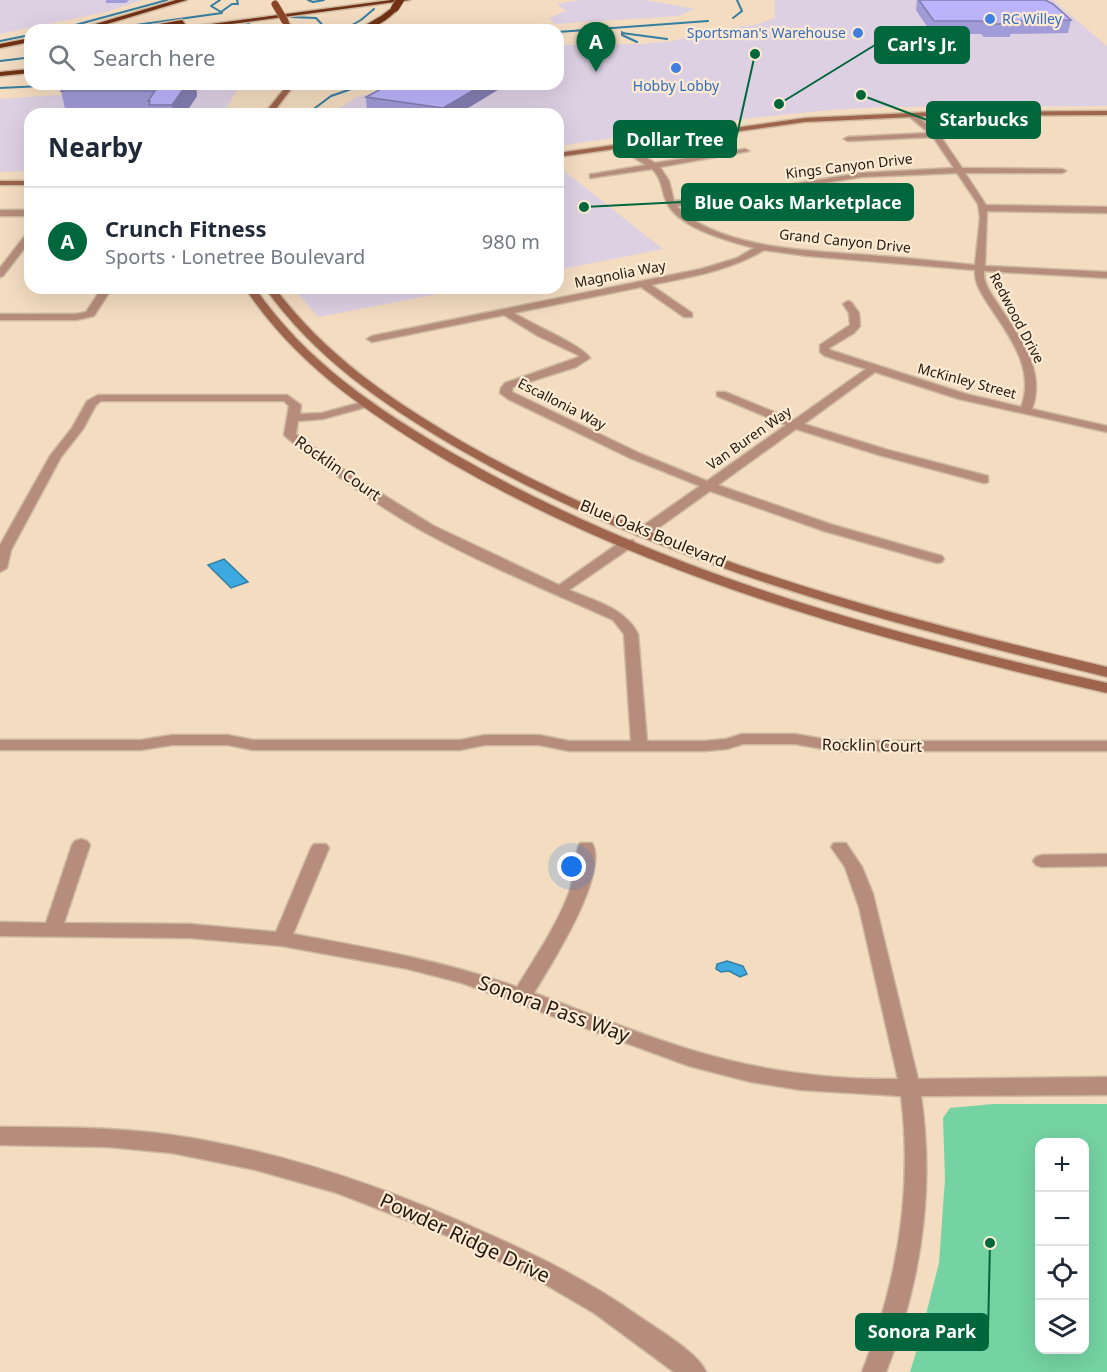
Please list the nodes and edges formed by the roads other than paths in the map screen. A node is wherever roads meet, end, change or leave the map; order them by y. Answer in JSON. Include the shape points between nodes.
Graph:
{"nodes":[{"id":1,"x":184,"y":0,"type":"edge"},
{"id":2,"x":359,"y":0,"type":"edge"},
{"id":3,"x":400,"y":0,"type":"edge"},
{"id":4,"x":407,"y":0,"type":"edge"},
{"id":5,"x":274,"y":2,"type":"edge"},
{"id":6,"x":343,"y":7,"type":"junction"},
{"id":7,"x":100,"y":24,"type":"edge"},
{"id":8,"x":175,"y":24,"type":"edge"},
{"id":9,"x":215,"y":24,"type":"edge"},
{"id":10,"x":238,"y":24,"type":"edge"},
{"id":11,"x":285,"y":24,"type":"edge"},
{"id":12,"x":372,"y":24,"type":"edge"},
{"id":13,"x":24,"y":42,"type":"edge"},
{"id":14,"x":24,"y":46,"type":"edge"},
{"id":15,"x":0,"y":48,"type":"edge"},
{"id":16,"x":24,"y":72,"type":"edge"},
{"id":17,"x":0,"y":76,"type":"edge"},
{"id":18,"x":24,"y":76,"type":"edge"},
{"id":19,"x":287,"y":90,"type":"edge"},
{"id":20,"x":273,"y":108,"type":"edge"},
{"id":21,"x":1107,"y":111,"type":"edge"},
{"id":22,"x":911,"y":112,"type":"junction"},
{"id":23,"x":935,"y":134,"type":"junction"},
{"id":24,"x":1030,"y":134,"type":"dead end"},
{"id":25,"x":848,"y":139,"type":"dead end"},
{"id":26,"x":617,"y":144,"type":"junction"},
{"id":27,"x":564,"y":149,"type":"edge"},
{"id":28,"x":745,"y":151,"type":"dead end"},
{"id":29,"x":564,"y":154,"type":"edge"},
{"id":30,"x":653,"y":166,"type":"junction"},
{"id":31,"x":961,"y":171,"type":"junction"},
{"id":32,"x":1062,"y":171,"type":"dead end"},
{"id":33,"x":0,"y":176,"type":"edge"},
{"id":34,"x":24,"y":176,"type":"edge"},
{"id":35,"x":593,"y":176,"type":"dead end"},
{"id":36,"x":0,"y":183,"type":"edge"},
{"id":37,"x":24,"y":183,"type":"edge"},
{"id":38,"x":774,"y":189,"type":"junction"},
{"id":39,"x":671,"y":204,"type":"junction"},
{"id":40,"x":983,"y":208,"type":"junction"},
{"id":41,"x":858,"y":210,"type":"dead end"},
{"id":42,"x":1106,"y":211,"type":"edge"},
{"id":43,"x":0,"y":213,"type":"edge"},
{"id":44,"x":24,"y":213,"type":"edge"},
{"id":45,"x":24,"y":243,"type":"edge"},
{"id":46,"x":764,"y":246,"type":"junction"},
{"id":47,"x":979,"y":268,"type":"junction"},
{"id":48,"x":0,"y":274,"type":"edge"},
{"id":49,"x":1107,"y":275,"type":"edge"},
{"id":50,"x":642,"y":283,"type":"junction"},
{"id":51,"x":102,"y":294,"type":"edge"},
{"id":52,"x":254,"y":294,"type":"edge"},
{"id":53,"x":275,"y":294,"type":"edge"},
{"id":54,"x":848,"y":304,"type":"dead end"},
{"id":55,"x":505,"y":311,"type":"junction"},
{"id":56,"x":688,"y":315,"type":"dead end"},
{"id":57,"x":0,"y":317,"type":"edge"},
{"id":58,"x":372,"y":339,"type":"dead end"},
{"id":59,"x":873,"y":369,"type":"junction"},
{"id":60,"x":721,"y":394,"type":"dead end"},
{"id":61,"x":366,"y":404,"type":"junction"},
{"id":62,"x":1025,"y":412,"type":"junction"},
{"id":63,"x":293,"y":418,"type":"junction"},
{"id":64,"x":795,"y":424,"type":"junction"},
{"id":65,"x":1107,"y":429,"type":"edge"},
{"id":66,"x":984,"y":479,"type":"dead end"},
{"id":67,"x":708,"y":486,"type":"junction"},
{"id":68,"x":642,"y":533,"type":"junction"},
{"id":69,"x":627,"y":543,"type":"junction"},
{"id":70,"x":937,"y":560,"type":"dead end"},
{"id":71,"x":0,"y":568,"type":"edge"},
{"id":72,"x":559,"y":591,"type":"junction"},
{"id":73,"x":1107,"y":672,"type":"edge"},
{"id":74,"x":1107,"y":688,"type":"edge"},
{"id":75,"x":0,"y":745,"type":"edge"},
{"id":76,"x":639,"y":746,"type":"junction"},
{"id":77,"x":1107,"y":746,"type":"edge"},
{"id":78,"x":81,"y":845,"type":"dead end"},
{"id":79,"x":586,"y":847,"type":"dead end"},
{"id":80,"x":840,"y":847,"type":"dead end"},
{"id":81,"x":320,"y":848,"type":"dead end"},
{"id":82,"x":1107,"y":860,"type":"edge"},
{"id":83,"x":1042,"y":861,"type":"dead end"},
{"id":84,"x":0,"y":929,"type":"edge"},
{"id":85,"x":54,"y":929,"type":"junction"},
{"id":86,"x":282,"y":939,"type":"junction"},
{"id":87,"x":522,"y":996,"type":"junction"},
{"id":88,"x":1107,"y":1086,"type":"edge"},
{"id":89,"x":909,"y":1087,"type":"junction"},
{"id":90,"x":0,"y":1136,"type":"edge"},
{"id":91,"x":694,"y":1372,"type":"edge"},
{"id":92,"x":874,"y":1372,"type":"edge"}],
"edges":[{"from":1,"to":7,"type":"highway"},
{"from":2,"to":8,"type":"highway"},
{"from":3,"to":12,"type":"highway","bridge":true,"via":[[384,18]]},
{"from":4,"to":6,"type":"highway"},
{"from":5,"to":11,"type":"main road","bridge":true},
{"from":6,"to":9,"type":"highway"},
{"from":6,"to":10,"type":"highway"},
{"from":13,"to":15,"type":"highway"},
{"from":14,"to":15,"type":"highway"},
{"from":16,"to":17,"type":"highway"},
{"from":17,"to":18,"type":"highway"},
{"from":19,"to":20,"type":"main road"},
{"from":21,"to":22,"type":"main road"},
{"from":22,"to":23,"type":"street"},
{"from":22,"to":26,"type":"main road","via":[[805,120]]},
{"from":23,"to":24,"type":"street"},
{"from":23,"to":25,"type":"street"},
{"from":23,"to":31,"type":"street"},
{"from":26,"to":27,"type":"main road"},
{"from":26,"to":29,"type":"main road"},
{"from":26,"to":30,"type":"street"},
{"from":28,"to":30,"type":"street"},
{"from":30,"to":35,"type":"street"},
{"from":30,"to":39,"type":"street","via":[[664,178]]},
{"from":31,"to":32,"type":"street","name":"Kings Canyon Drive"},
{"from":31,"to":38,"type":"street","name":"Kings Canyon Drive","via":[[883,173]]},
{"from":31,"to":40,"type":"street"},
{"from":33,"to":34,"type":"main road"},
{"from":36,"to":37,"type":"main road"},
{"from":38,"to":39,"type":"street","name":"Kings Canyon Drive"},
{"from":38,"to":41,"type":"street","via":[[812,204]]},
{"from":39,"to":46,"type":"street","name":"Grand Canyon Drive","via":[[704,228]]},
{"from":40,"to":42,"type":"street"},
{"from":40,"to":47,"type":"street","name":"Redwood Drive"},
{"from":43,"to":44,"type":"street"},
{"from":45,"to":48,"type":"street"},
{"from":46,"to":47,"type":"street","name":"Grand Canyon Drive"},
{"from":46,"to":50,"type":"street","name":"Magnolia Way","via":[[728,264]]},
{"from":47,"to":49,"type":"street","name":"Grand Canyon Drive"},
{"from":47,"to":62,"type":"street","name":"Redwood Drive","via":[[984,290],[1030,368],[1033,385]]},
{"from":50,"to":55,"type":"street","name":"Magnolia Way"},
{"from":50,"to":56,"type":"street"},
{"from":51,"to":57,"type":"street","via":[[90,314]]},
{"from":52,"to":61,"type":"main road","name":"Blue Oaks Boulevard","via":[[296,345]]},
{"from":53,"to":68,"type":"main road","name":"Blue Oaks Boulevard","via":[[323,348],[363,382],[416,418],[519,476]]},
{"from":54,"to":59,"type":"street","name":"McKinley Street","via":[[856,324],[824,349]]},
{"from":55,"to":58,"type":"street","name":"Magnolia Way"},
{"from":55,"to":67,"type":"street","name":"Escallonia Way","via":[[585,358],[576,365],[514,382],[506,393],[616,448]]},
{"from":59,"to":62,"type":"street","name":"McKinley Street"},
{"from":59,"to":64,"type":"street","name":"Van Buren Way"},
{"from":60,"to":64,"type":"street"},
{"from":61,"to":63,"type":"street","via":[[323,416]]},
{"from":61,"to":69,"type":"main road","name":"Blue Oaks Boulevard","via":[[472,470]]},
{"from":62,"to":65,"type":"street","name":"McKinley Street"},
{"from":63,"to":71,"type":"street","name":"Rocklin Court","via":[[295,405],[281,396],[98,398],[56,456],[4,550]]},
{"from":63,"to":72,"type":"street","name":"Rocklin Court","via":[[290,435],[344,477],[429,529]]},
{"from":64,"to":66,"type":"street"},
{"from":64,"to":67,"type":"street","name":"Van Buren Way"},
{"from":67,"to":68,"type":"street","name":"Van Buren Way"},
{"from":67,"to":70,"type":"street","via":[[808,522]]},
{"from":68,"to":69,"type":"main road"},
{"from":68,"to":73,"type":"main road","name":"Blue Oaks Boulevard","via":[[772,581],[920,625]]},
{"from":69,"to":72,"type":"street"},
{"from":69,"to":74,"type":"main road","name":"Blue Oaks Boulevard","via":[[739,587],[833,618],[995,664]]},
{"from":72,"to":76,"type":"street","name":"Rocklin Court","via":[[618,618],[630,630]]},
{"from":75,"to":76,"type":"street","name":"Rocklin Court","via":[[141,745],[172,740],[228,740],[253,745],[460,745],[485,740],[539,740],[569,746]]},
{"from":76,"to":77,"type":"street","name":"Rocklin Court","via":[[795,739],[835,746]]},
{"from":78,"to":85,"type":"street"},
{"from":79,"to":87,"type":"street","via":[[582,882],[573,907]]},
{"from":80,"to":89,"type":"street","via":[[855,869],[864,896]]},
{"from":81,"to":86,"type":"street"},
{"from":82,"to":83,"type":"street"},
{"from":84,"to":85,"type":"street","name":"Sonora Pass Way"},
{"from":85,"to":86,"type":"street","name":"Sonora Pass Way","via":[[190,931]]},
{"from":86,"to":87,"type":"street","name":"Sonora Pass Way","via":[[408,962]]},
{"from":87,"to":89,"type":"street","name":"Sonora Pass Way","via":[[696,1060],[751,1074],[801,1082]]},
{"from":88,"to":89,"type":"street","name":"Sonora Pass Way"},
{"from":89,"to":92,"type":"street","via":[[917,1169],[913,1219],[902,1282]]},
{"from":90,"to":91,"type":"street","name":"Powder Ridge Drive","via":[[171,1144],[242,1157],[341,1184],[420,1213],[527,1263],[601,1305]]}]}
